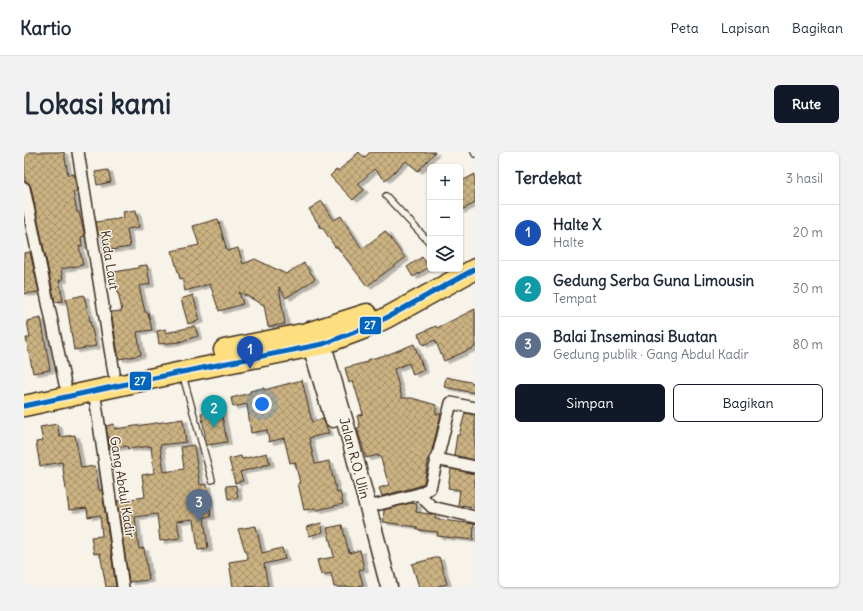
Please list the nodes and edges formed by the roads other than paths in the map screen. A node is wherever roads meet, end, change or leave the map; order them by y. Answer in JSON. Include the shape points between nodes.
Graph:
{"nodes":[{"id":1,"x":78,"y":152,"type":"edge"},
{"id":2,"x":24,"y":188,"type":"edge"},
{"id":3,"x":386,"y":196,"type":"dead end"},
{"id":4,"x":427,"y":240,"type":"edge"},
{"id":5,"x":475,"y":255,"type":"edge"},
{"id":6,"x":463,"y":261,"type":"edge"},
{"id":7,"x":475,"y":269,"type":"edge"},
{"id":8,"x":441,"y":272,"type":"edge"},
{"id":9,"x":315,"y":338,"type":"junction"},
{"id":10,"x":182,"y":372,"type":"junction"},
{"id":11,"x":114,"y":373,"type":"junction"},
{"id":12,"x":65,"y":384,"type":"junction"},
{"id":13,"x":94,"y":390,"type":"junction"},
{"id":14,"x":24,"y":392,"type":"edge"},
{"id":15,"x":24,"y":406,"type":"edge"},
{"id":16,"x":475,"y":408,"type":"edge"},
{"id":17,"x":346,"y":444,"type":"junction"},
{"id":18,"x":436,"y":459,"type":"junction"},
{"id":19,"x":475,"y":467,"type":"edge"},
{"id":20,"x":212,"y":480,"type":"dead end"},
{"id":21,"x":420,"y":494,"type":"junction"},
{"id":22,"x":368,"y":507,"type":"junction"},
{"id":23,"x":475,"y":517,"type":"edge"},
{"id":24,"x":124,"y":587,"type":"edge"},
{"id":25,"x":377,"y":587,"type":"edge"},
{"id":26,"x":389,"y":587,"type":"edge"}],
"edges":[{"from":1,"to":11,"type":"street","name":"Kuda Laut"},
{"from":2,"to":12,"type":"street"},
{"from":3,"to":4,"type":"lane"},
{"from":5,"to":6,"type":"highway"},
{"from":7,"to":9,"type":"highway","via":[[369,326]]},
{"from":8,"to":9,"type":"highway","via":[[403,295]]},
{"from":9,"to":10,"type":"highway"},
{"from":9,"to":11,"type":"highway"},
{"from":9,"to":17,"type":"main road","name":"Jalan R.O. Ulin"},
{"from":10,"to":13,"type":"highway"},
{"from":10,"to":20,"type":"lane"},
{"from":11,"to":12,"type":"highway"},
{"from":12,"to":14,"type":"highway"},
{"from":13,"to":15,"type":"highway"},
{"from":13,"to":24,"type":"street","name":"Gang Abdul Kadir"},
{"from":16,"to":18,"type":"street","via":[[451,403]]},
{"from":17,"to":22,"type":"main road","name":"Jalan R.O. Ulin"},
{"from":17,"to":25,"type":"main road","name":"Jalan R.O. Ulin"},
{"from":18,"to":19,"type":"street"},
{"from":18,"to":21,"type":"street","via":[[430,488]]},
{"from":21,"to":22,"type":"street"},
{"from":21,"to":23,"type":"street","via":[[432,507]]},
{"from":22,"to":26,"type":"main road","name":"Jalan R.O. Ulin"}]}
